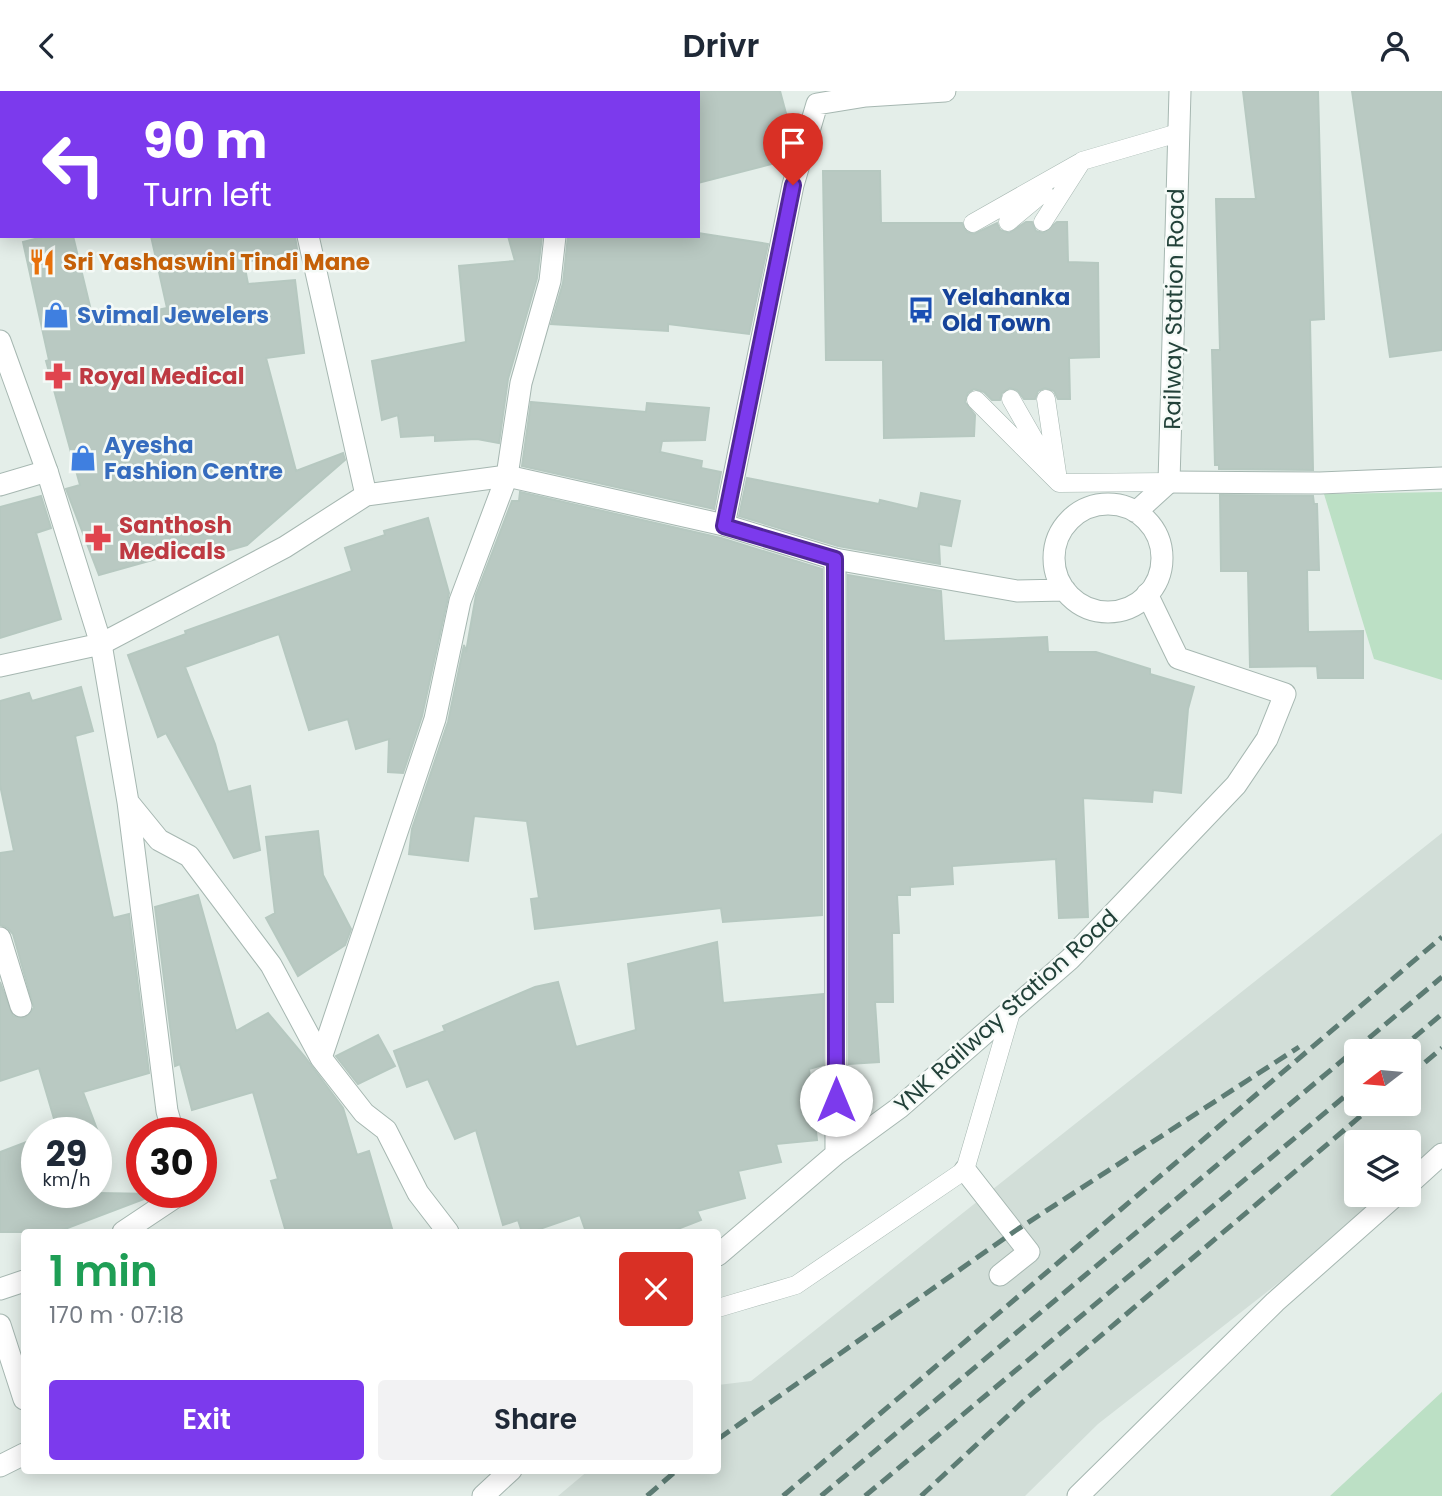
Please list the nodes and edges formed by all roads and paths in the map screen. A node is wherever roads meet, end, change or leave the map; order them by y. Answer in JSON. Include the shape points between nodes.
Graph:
{"nodes":[{"id":1,"x":945,"y":91,"type":"edge"},
{"id":2,"x":1180,"y":91,"type":"edge"},
{"id":3,"x":1178,"y":133,"type":"junction"},
{"id":4,"x":1082,"y":161,"type":"junction"},
{"id":5,"x":1008,"y":222,"type":"dead end"},
{"id":6,"x":1043,"y":222,"type":"dead end"},
{"id":7,"x":973,"y":223,"type":"dead end"},
{"id":8,"x":308,"y":238,"type":"edge"},
{"id":9,"x":555,"y":238,"type":"edge"},
{"id":10,"x":0,"y":341,"type":"edge"},
{"id":11,"x":1046,"y":399,"type":"dead end"},
{"id":12,"x":976,"y":400,"type":"dead end"},
{"id":13,"x":1010,"y":400,"type":"dead end"},
{"id":14,"x":47,"y":471,"type":"junction"},
{"id":15,"x":507,"y":476,"type":"junction"},
{"id":16,"x":1442,"y":478,"type":"edge"},
{"id":17,"x":1170,"y":482,"type":"junction"},
{"id":18,"x":1059,"y":483,"type":"junction"},
{"id":19,"x":0,"y":485,"type":"edge"},
{"id":20,"x":366,"y":495,"type":"junction"},
{"id":21,"x":1136,"y":512,"type":"junction"},
{"id":22,"x":724,"y":526,"type":"junction"},
{"id":23,"x":835,"y":559,"type":"junction"},
{"id":24,"x":1065,"y":590,"type":"junction"},
{"id":25,"x":1147,"y":594,"type":"junction"},
{"id":26,"x":102,"y":644,"type":"junction"},
{"id":27,"x":0,"y":666,"type":"edge"},
{"id":28,"x":128,"y":802,"type":"junction"},
{"id":29,"x":0,"y":938,"type":"edge"},
{"id":30,"x":21,"y":1006,"type":"dead end"},
{"id":31,"x":1012,"y":1009,"type":"junction"},
{"id":32,"x":321,"y":1058,"type":"junction"},
{"id":33,"x":169,"y":1117,"type":"edge"},
{"id":34,"x":836,"y":1154,"type":"junction"},
{"id":35,"x":1442,"y":1154,"type":"edge"},
{"id":36,"x":965,"y":1170,"type":"junction"},
{"id":37,"x":1421,"y":1173,"type":"edge"},
{"id":38,"x":1382,"y":1207,"type":"edge"},
{"id":39,"x":159,"y":1208,"type":"edge"},
{"id":40,"x":128,"y":1229,"type":"edge"},
{"id":41,"x":446,"y":1229,"type":"edge"},
{"id":42,"x":721,"y":1252,"type":"edge"},
{"id":43,"x":1000,"y":1275,"type":"dead end"},
{"id":44,"x":21,"y":1281,"type":"edge"},
{"id":45,"x":0,"y":1289,"type":"edge"},
{"id":46,"x":721,"y":1307,"type":"edge"},
{"id":47,"x":0,"y":1325,"type":"edge"},
{"id":48,"x":21,"y":1390,"type":"edge"},
{"id":49,"x":21,"y":1456,"type":"edge"},
{"id":50,"x":0,"y":1467,"type":"edge"},
{"id":51,"x":507,"y":1474,"type":"edge"},
{"id":52,"x":483,"y":1496,"type":"edge"},
{"id":53,"x":1078,"y":1496,"type":"edge"}],
"edges":[{"from":1,"to":22,"type":"street","via":[[817,104],[793,185]]},
{"from":2,"to":3,"type":"street","name":"Railway Station Road"},
{"from":3,"to":4,"type":"lane"},
{"from":3,"to":17,"type":"street","name":"Railway Station Road"},
{"from":4,"to":5,"type":"lane"},
{"from":4,"to":6,"type":"lane"},
{"from":4,"to":7,"type":"lane"},
{"from":8,"to":20,"type":"street"},
{"from":9,"to":15,"type":"street","via":[[550,281],[521,383]]},
{"from":10,"to":14,"type":"street"},
{"from":11,"to":18,"type":"lane"},
{"from":12,"to":18,"type":"lane"},
{"from":13,"to":18,"type":"lane"},
{"from":14,"to":19,"type":"street"},
{"from":14,"to":26,"type":"street"},
{"from":15,"to":20,"type":"street"},
{"from":15,"to":22,"type":"street"},
{"from":15,"to":32,"type":"street","via":[[460,601],[435,719]]},
{"from":16,"to":17,"type":"street"},
{"from":17,"to":18,"type":"lane"},
{"from":17,"to":21,"type":"street"},
{"from":20,"to":26,"type":"street","via":[[285,547]]},
{"from":21,"to":24,"type":"street","via":[[1100,504],[1068,521],[1054,555],[1056,574]]},
{"from":21,"to":25,"type":"street","via":[[1155,531],[1160,545],[1158,579]]},
{"from":22,"to":23,"type":"street"},
{"from":23,"to":24,"type":"street","via":[[1017,591]]},
{"from":23,"to":34,"type":"street"},
{"from":24,"to":25,"type":"street","via":[[1097,611],[1133,605]]},
{"from":25,"to":31,"type":"street","name":"YNK Railway Station Road","via":[[1178,658],[1285,694],[1268,739],[1236,785],[1070,959]]},
{"from":26,"to":27,"type":"street"},
{"from":26,"to":28,"type":"street"},
{"from":28,"to":32,"type":"street","via":[[159,840],[189,856],[271,965]]},
{"from":28,"to":33,"type":"street"},
{"from":29,"to":30,"type":"street"},
{"from":31,"to":34,"type":"street","name":"YNK Railway Station Road","via":[[899,1108]]},
{"from":31,"to":36,"type":"lane"},
{"from":32,"to":41,"type":"street","via":[[364,1113],[386,1130],[418,1193]]},
{"from":34,"to":42,"type":"street","name":"YNK Railway Station Road"},
{"from":35,"to":37,"type":"street"},
{"from":36,"to":43,"type":"street","via":[[1029,1252]]},
{"from":36,"to":46,"type":"lane","via":[[796,1285]]},
{"from":38,"to":53,"type":"street","via":[[1275,1302]]},
{"from":39,"to":40,"type":"street"},
{"from":44,"to":45,"type":"street"},
{"from":47,"to":48,"type":"street"},
{"from":49,"to":50,"type":"street"},
{"from":51,"to":52,"type":"street"}]}
